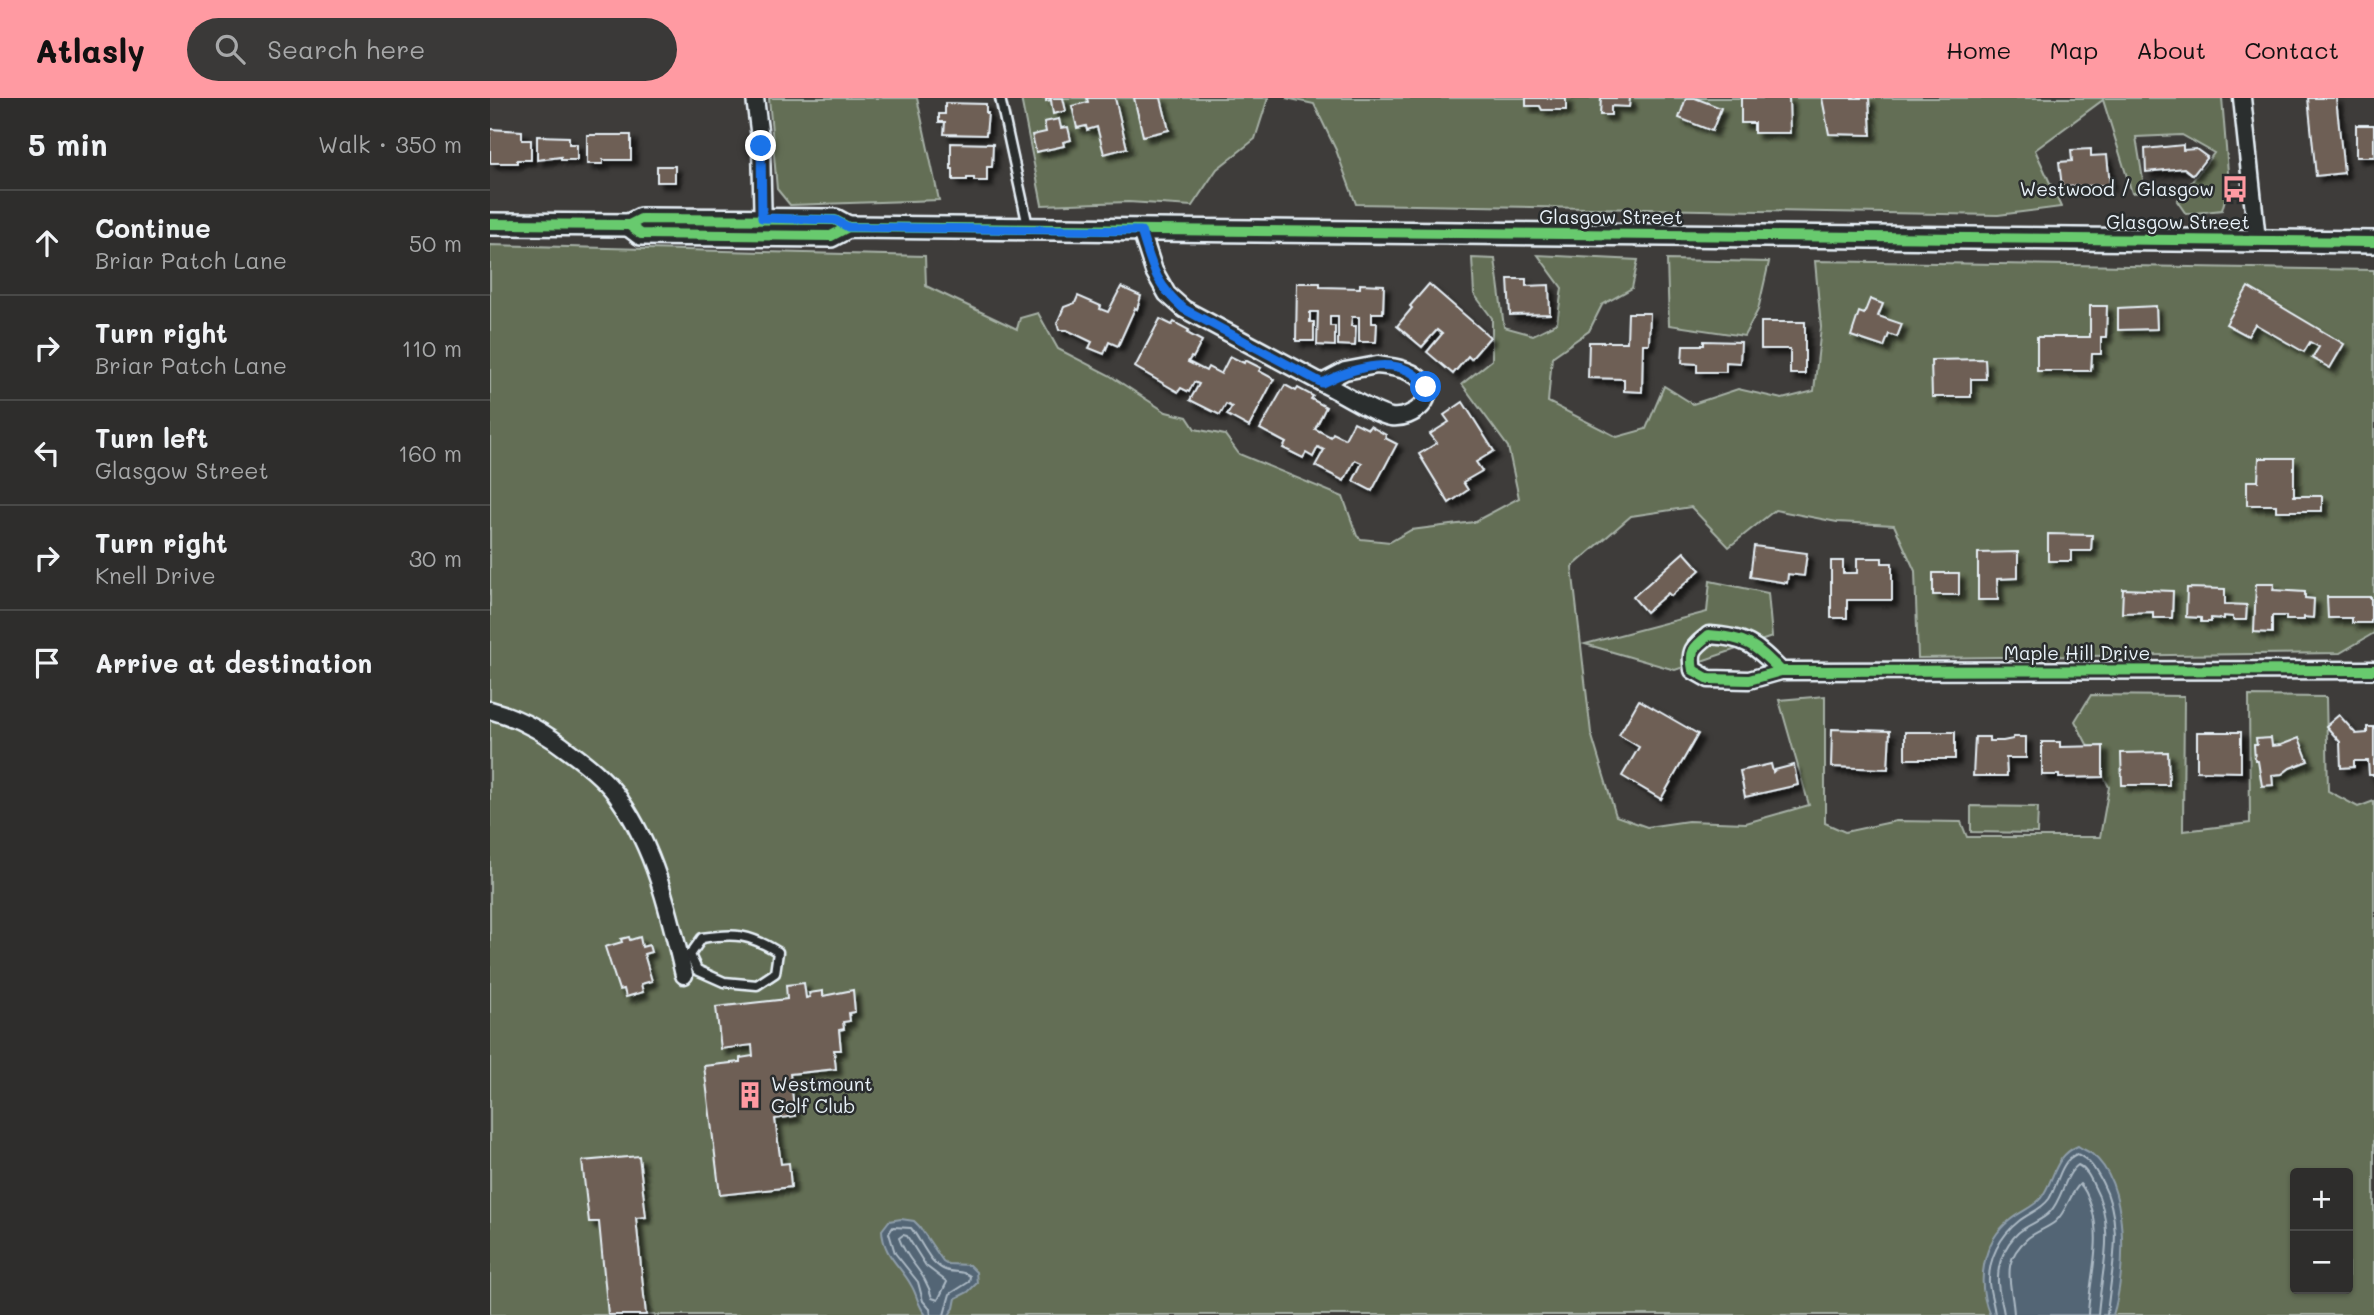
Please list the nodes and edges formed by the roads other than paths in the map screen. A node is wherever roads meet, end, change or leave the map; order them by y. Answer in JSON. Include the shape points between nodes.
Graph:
{"nodes":[{"id":1,"x":754,"y":98,"type":"edge"},
{"id":2,"x":1000,"y":98,"type":"edge"},
{"id":3,"x":2242,"y":98,"type":"edge"},
{"id":4,"x":490,"y":225,"type":"edge"},
{"id":5,"x":763,"y":226,"type":"junction"},
{"id":6,"x":1029,"y":229,"type":"junction"},
{"id":7,"x":1141,"y":231,"type":"junction"},
{"id":8,"x":2257,"y":240,"type":"junction"},
{"id":9,"x":2374,"y":242,"type":"edge"},
{"id":10,"x":1322,"y":383,"type":"junction"},
{"id":11,"x":2374,"y":670,"type":"edge"},
{"id":12,"x":1781,"y":671,"type":"junction"},
{"id":13,"x":490,"y":710,"type":"edge"},
{"id":14,"x":685,"y":955,"type":"junction"},
{"id":15,"x":684,"y":975,"type":"dead end"}],
"edges":[{"from":1,"to":5,"type":"street","via":[[761,146]]},
{"from":2,"to":6,"type":"lane"},
{"from":3,"to":8,"type":"street"},
{"from":4,"to":5,"type":"street","name":"Glasgow Street","via":[[629,225],[641,219]]},
{"from":5,"to":6,"type":"street","name":"Glasgow Street","via":[[831,236],[848,227]]},
{"from":6,"to":7,"type":"street","name":"Glasgow Street"},
{"from":7,"to":8,"type":"street","name":"Glasgow Street"},
{"from":7,"to":10,"type":"street","via":[[1154,271],[1167,294],[1184,309]]},
{"from":8,"to":9,"type":"street","name":"Glasgow Street"},
{"from":10,"to":10,"type":"street","via":[[1388,417],[1412,415],[1426,396],[1426,387],[1408,371],[1377,365],[1345,371]]},
{"from":11,"to":12,"type":"street","name":"Maple Hill Drive"},
{"from":12,"to":12,"type":"street","name":"Maple Hill Drive","via":[[1756,646],[1730,636],[1709,635],[1695,646],[1691,658],[1693,670],[1709,680],[1749,680]]},
{"from":13,"to":14,"type":"street","via":[[528,724],[559,743],[619,797],[636,826]]},
{"from":14,"to":14,"type":"lane","via":[[697,970],[724,982],[757,985],[775,973],[778,951],[760,940],[730,933],[702,938]]},
{"from":14,"to":15,"type":"street"}]}
